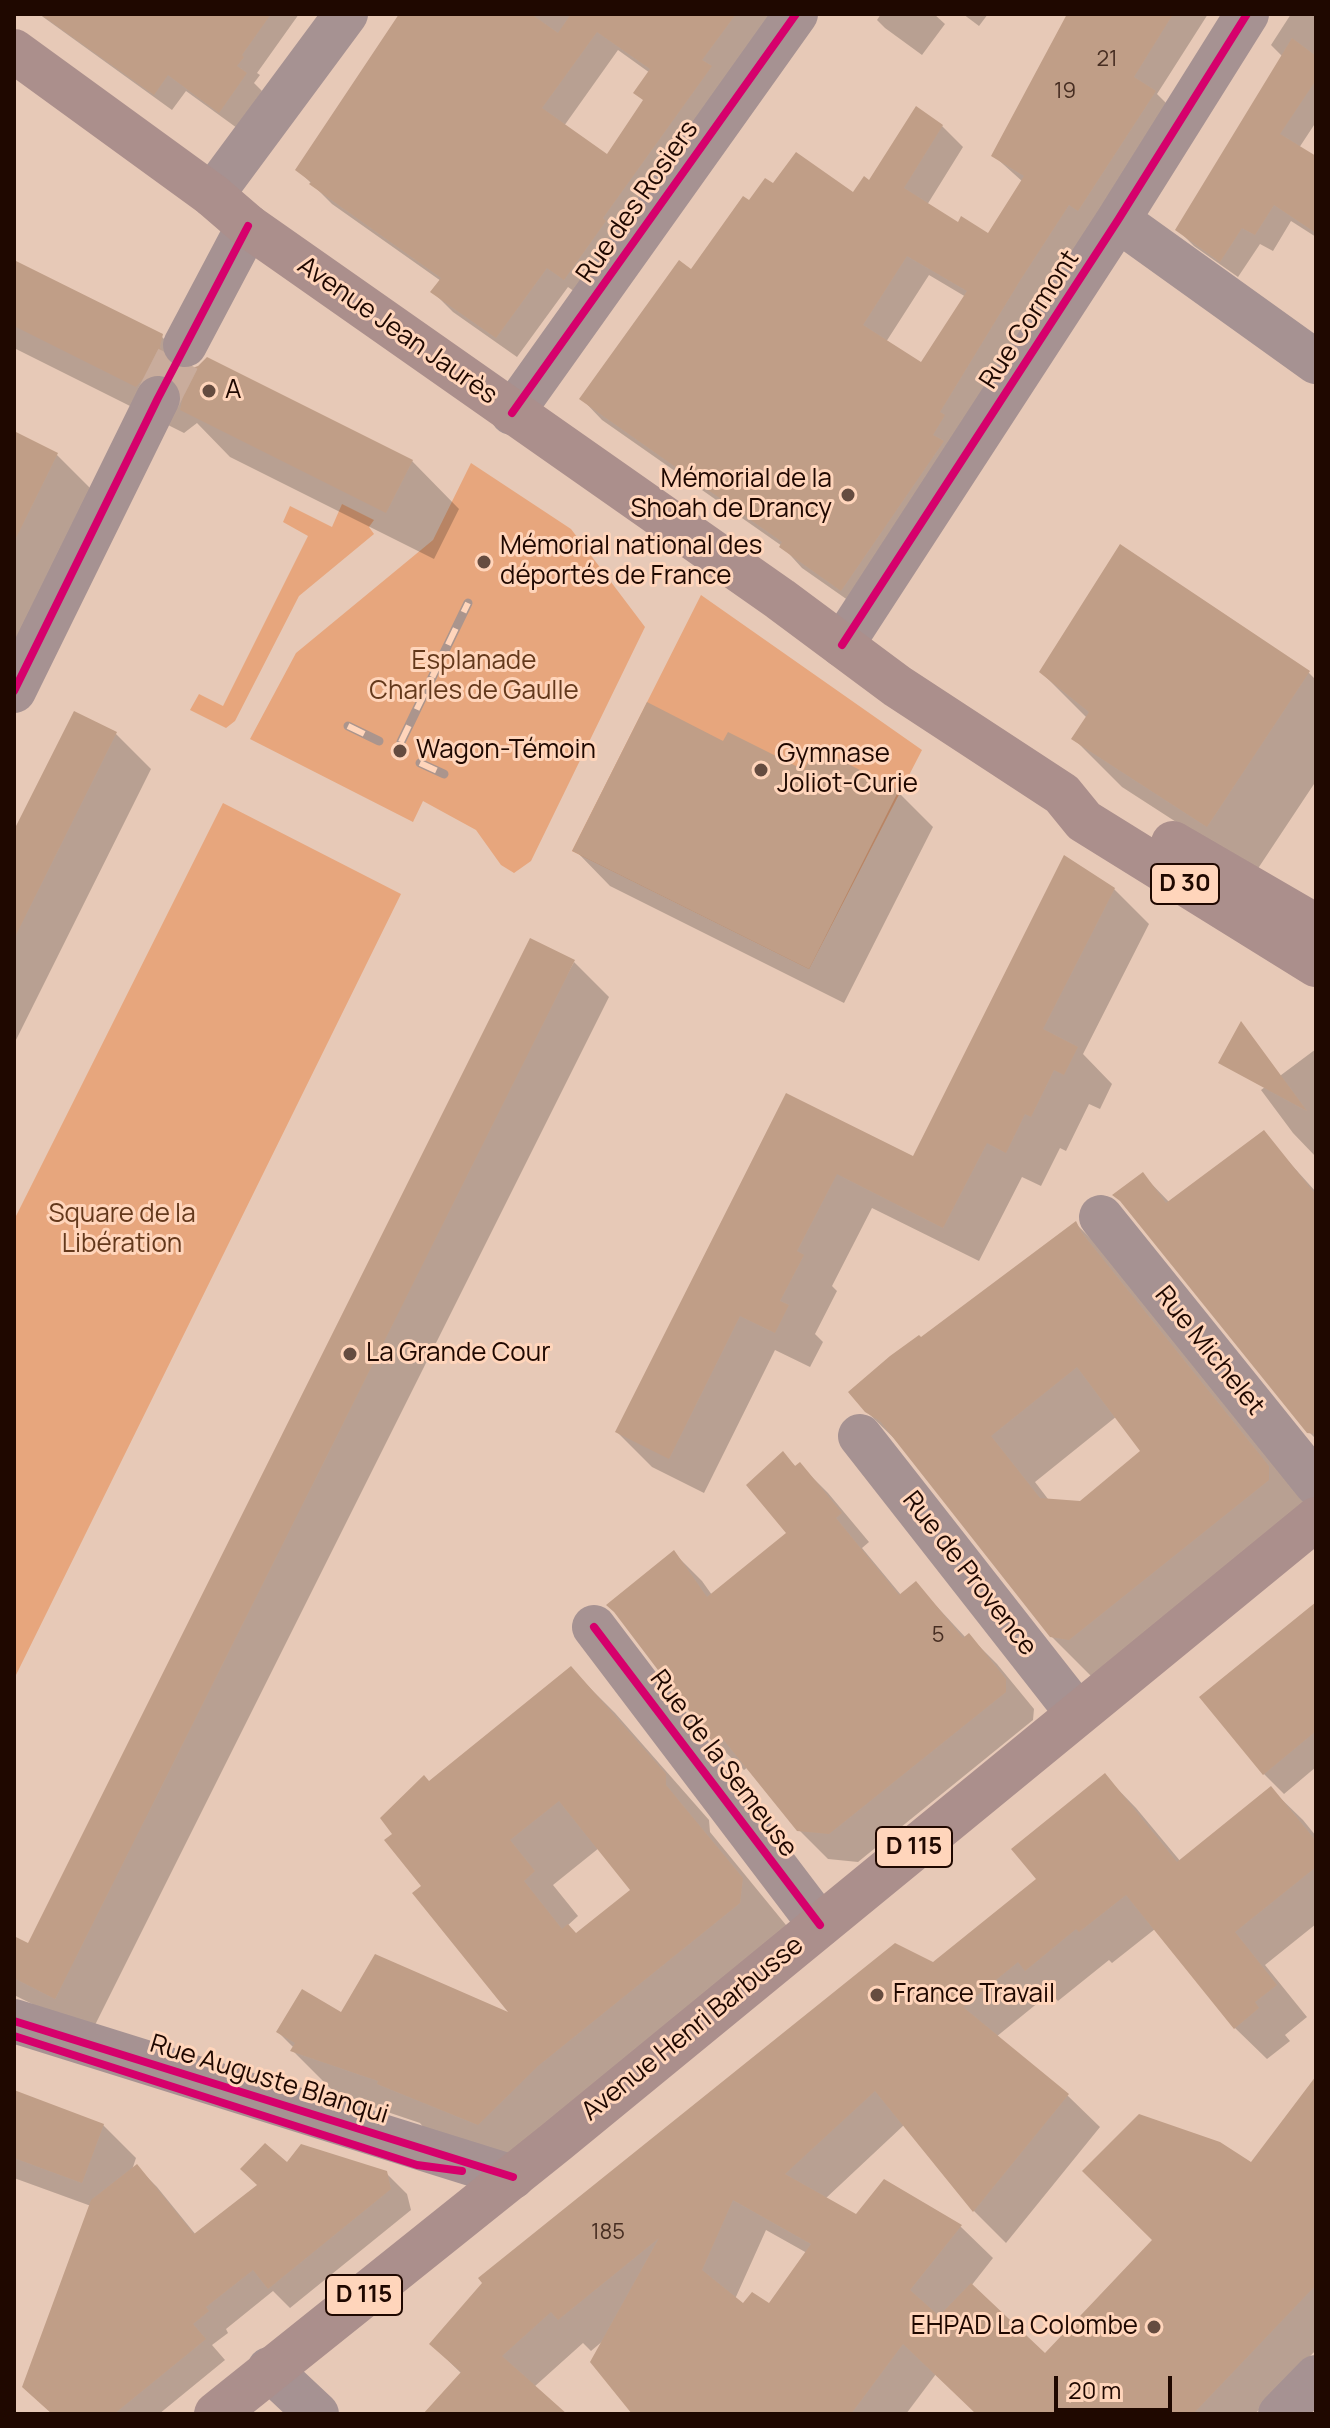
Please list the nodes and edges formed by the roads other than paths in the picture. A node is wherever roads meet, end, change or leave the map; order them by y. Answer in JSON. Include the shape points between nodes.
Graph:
{"nodes":[{"id":1,"x":346,"y":14,"type":"edge"},
{"id":2,"x":796,"y":14,"type":"edge"},
{"id":3,"x":1247,"y":14,"type":"edge"},
{"id":4,"x":14,"y":51,"type":"edge"},
{"id":5,"x":212,"y":195,"type":"junction"},
{"id":6,"x":1118,"y":220,"type":"junction"},
{"id":7,"x":248,"y":226,"type":"junction"},
{"id":8,"x":185,"y":345,"type":"tunnel mouth"},
{"id":9,"x":1316,"y":362,"type":"edge"},
{"id":10,"x":158,"y":398,"type":"tunnel mouth"},
{"id":11,"x":512,"y":413,"type":"junction"},
{"id":12,"x":842,"y":645,"type":"junction"},
{"id":13,"x":14,"y":691,"type":"edge"},
{"id":14,"x":1062,"y":794,"type":"junction"},
{"id":15,"x":1316,"y":926,"type":"edge"},
{"id":16,"x":1316,"y":965,"type":"edge"},
{"id":17,"x":1101,"y":1217,"type":"dead end"},
{"id":18,"x":860,"y":1436,"type":"dead end"},
{"id":19,"x":1316,"y":1484,"type":"edge"},
{"id":20,"x":1316,"y":1519,"type":"edge"},
{"id":21,"x":594,"y":1627,"type":"dead end"},
{"id":22,"x":1077,"y":1713,"type":"junction"},
{"id":23,"x":820,"y":1925,"type":"junction"},
{"id":24,"x":14,"y":2021,"type":"edge"},
{"id":25,"x":513,"y":2177,"type":"junction"},
{"id":26,"x":269,"y":2369,"type":"junction"},
{"id":27,"x":1316,"y":2377,"type":"edge"},
{"id":28,"x":216,"y":2414,"type":"edge"},
{"id":29,"x":317,"y":2414,"type":"edge"},
{"id":30,"x":1280,"y":2414,"type":"edge"}],
"edges":[{"from":1,"to":5,"type":"street"},
{"from":2,"to":11,"type":"street","name":"Rue des Rosiers"},
{"from":3,"to":6,"type":"street","name":"Rue Cormont"},
{"from":4,"to":5,"type":"main road","name":"Avenue Jean Jaurès","number":"D 30"},
{"from":5,"to":7,"type":"main road","name":"Avenue Jean Jaurès","number":"D 30"},
{"from":6,"to":9,"type":"street"},
{"from":6,"to":12,"type":"street","name":"Rue Cormont"},
{"from":7,"to":8,"type":"street"},
{"from":7,"to":11,"type":"main road","name":"Avenue Jean Jaurès","number":"D 30"},
{"from":10,"to":13,"type":"street"},
{"from":11,"to":12,"type":"main road","name":"Avenue Jean Jaurès","number":"D 30"},
{"from":12,"to":14,"type":"main road","name":"Avenue Jean Jaurès","number":"D 30"},
{"from":14,"to":15,"type":"main road","name":"Avenue Jean Jaurès","via":[[1107,806]]},
{"from":14,"to":16,"type":"main road","name":"Avenue Jean Jaurès","number":"D 30","via":[[1084,821]]},
{"from":17,"to":19,"type":"street","name":"Rue Michelet"},
{"from":18,"to":22,"type":"street","name":"Rue de Provence"},
{"from":20,"to":22,"type":"main road","name":"Avenue Henri Barbusse","number":"D 115"},
{"from":21,"to":23,"type":"street","name":"Rue de la Semeuse"},
{"from":22,"to":23,"type":"main road","name":"Avenue Henri Barbusse","number":"D 115"},
{"from":23,"to":25,"type":"main road","name":"Avenue Henri Barbusse","number":"D 115"},
{"from":24,"to":25,"type":"street","name":"Rue Auguste Blanqui"},
{"from":25,"to":26,"type":"main road","name":"Avenue Henri Barbusse","number":"D 115"},
{"from":26,"to":28,"type":"main road","name":"Avenue Henri Barbusse","number":"D 115"},
{"from":26,"to":29,"type":"street"},
{"from":27,"to":30,"type":"street"}]}
